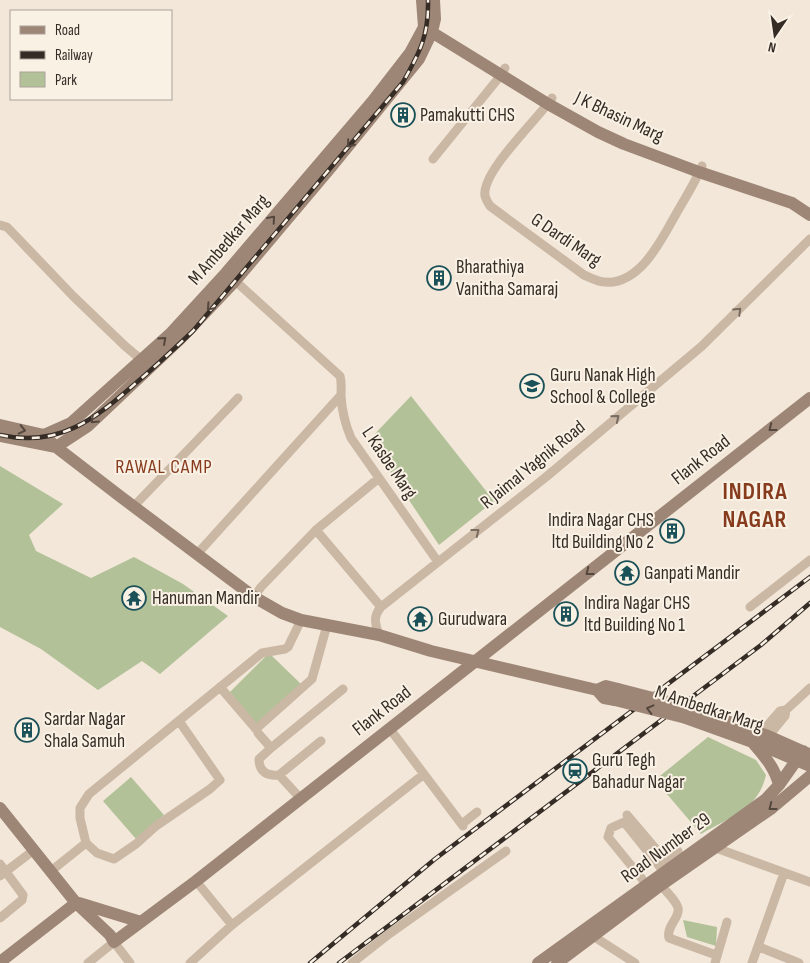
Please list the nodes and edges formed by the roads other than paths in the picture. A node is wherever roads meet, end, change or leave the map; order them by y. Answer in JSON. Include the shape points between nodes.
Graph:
{"nodes":[{"id":1,"x":422,"y":0,"type":"edge"},
{"id":2,"x":434,"y":0,"type":"edge"},
{"id":3,"x":428,"y":27,"type":"junction"},
{"id":4,"x":503,"y":72,"type":"junction"},
{"id":5,"x":550,"y":101,"type":"junction"},
{"id":6,"x":433,"y":159,"type":"dead end"},
{"id":7,"x":701,"y":169,"type":"junction"},
{"id":8,"x":779,"y":194,"type":"junction"},
{"id":9,"x":810,"y":206,"type":"edge"},
{"id":10,"x":810,"y":215,"type":"edge"},
{"id":11,"x":0,"y":225,"type":"edge"},
{"id":12,"x":810,"y":239,"type":"edge"},
{"id":13,"x":231,"y":277,"type":"junction"},
{"id":14,"x":146,"y":363,"type":"junction"},
{"id":15,"x":341,"y":395,"type":"junction"},
{"id":16,"x":238,"y":398,"type":"dead end"},
{"id":17,"x":810,"y":398,"type":"edge"},
{"id":18,"x":0,"y":425,"type":"edge"},
{"id":19,"x":44,"y":435,"type":"junction"},
{"id":20,"x":0,"y":436,"type":"edge"},
{"id":21,"x":56,"y":447,"type":"junction"},
{"id":22,"x":379,"y":478,"type":"junction"},
{"id":23,"x":134,"y":506,"type":"junction"},
{"id":24,"x":316,"y":530,"type":"junction"},
{"id":25,"x":198,"y":553,"type":"junction"},
{"id":26,"x":810,"y":560,"type":"edge"},
{"id":27,"x":438,"y":562,"type":"junction"},
{"id":28,"x":254,"y":596,"type":"junction"},
{"id":29,"x":750,"y":606,"type":"dead end"},
{"id":30,"x":381,"y":607,"type":"junction"},
{"id":31,"x":300,"y":620,"type":"junction"},
{"id":32,"x":327,"y":625,"type":"junction"},
{"id":33,"x":379,"y":635,"type":"junction"},
{"id":34,"x":477,"y":660,"type":"junction"},
{"id":35,"x":220,"y":687,"type":"junction"},
{"id":36,"x":810,"y":688,"type":"edge"},
{"id":37,"x":344,"y":689,"type":"dead end"},
{"id":38,"x":179,"y":721,"type":"junction"},
{"id":39,"x":390,"y":729,"type":"junction"},
{"id":40,"x":258,"y":733,"type":"dead end"},
{"id":41,"x":761,"y":739,"type":"junction"},
{"id":42,"x":321,"y":741,"type":"dead end"},
{"id":43,"x":271,"y":748,"type":"junction"},
{"id":44,"x":804,"y":755,"type":"edge"},
{"id":45,"x":810,"y":766,"type":"edge"},
{"id":46,"x":424,"y":774,"type":"junction"},
{"id":47,"x":279,"y":775,"type":"junction"},
{"id":48,"x":810,"y":776,"type":"edge"},
{"id":49,"x":779,"y":785,"type":"junction"},
{"id":50,"x":301,"y":799,"type":"junction"},
{"id":51,"x":0,"y":808,"type":"edge"},
{"id":52,"x":477,"y":812,"type":"dead end"},
{"id":53,"x":627,"y":815,"type":"dead end"},
{"id":54,"x":86,"y":843,"type":"junction"},
{"id":55,"x":712,"y":844,"type":"junction"},
{"id":56,"x":34,"y":850,"type":"junction"},
{"id":57,"x":506,"y":851,"type":"dead end"},
{"id":58,"x":678,"y":851,"type":"dead end"},
{"id":59,"x":667,"y":866,"type":"junction"},
{"id":60,"x":2,"y":870,"type":"edge"},
{"id":61,"x":51,"y":871,"type":"junction"},
{"id":62,"x":784,"y":873,"type":"junction"},
{"id":63,"x":196,"y":882,"type":"junction"},
{"id":64,"x":810,"y":882,"type":"edge"},
{"id":65,"x":647,"y":885,"type":"junction"},
{"id":66,"x":661,"y":885,"type":"junction"},
{"id":67,"x":76,"y":903,"type":"junction"},
{"id":68,"x":114,"y":914,"type":"junction"},
{"id":69,"x":0,"y":918,"type":"edge"},
{"id":70,"x":141,"y":922,"type":"junction"},
{"id":71,"x":728,"y":922,"type":"dead end"},
{"id":72,"x":232,"y":925,"type":"junction"},
{"id":73,"x":590,"y":932,"type":"junction"},
{"id":74,"x":395,"y":935,"type":"dead end"},
{"id":75,"x":112,"y":938,"type":"junction"},
{"id":76,"x":759,"y":947,"type":"junction"},
{"id":77,"x":715,"y":959,"type":"edge"},
{"id":78,"x":0,"y":962,"type":"edge"},
{"id":79,"x":88,"y":963,"type":"edge"},
{"id":80,"x":130,"y":963,"type":"edge"},
{"id":81,"x":190,"y":963,"type":"edge"},
{"id":82,"x":352,"y":963,"type":"edge"},
{"id":83,"x":358,"y":963,"type":"edge"},
{"id":84,"x":538,"y":963,"type":"edge"},
{"id":85,"x":557,"y":963,"type":"edge"},
{"id":86,"x":635,"y":963,"type":"edge"},
{"id":87,"x":752,"y":963,"type":"edge"},
{"id":88,"x":800,"y":963,"type":"edge"}],
"edges":[{"from":1,"to":3,"type":"main road"},
{"from":2,"to":3,"type":"main road","via":[[435,19]]},
{"from":3,"to":4,"type":"main road","name":"J K Bhasin Marg"},
{"from":3,"to":13,"type":"main road","name":"M Ambedkar Marg","via":[[419,58],[413,66],[332,166]]},
{"from":4,"to":5,"type":"main road","name":"J K Bhasin Marg"},
{"from":4,"to":6,"type":"street"},
{"from":5,"to":7,"type":"main road","name":"J K Bhasin Marg","via":[[615,140]]},
{"from":5,"to":7,"type":"street","name":"G Dardi Marg","via":[[488,178],[485,195],[490,206],[590,278],[607,283],[622,280],[642,267],[660,243]]},
{"from":7,"to":8,"type":"main road","name":"J K Bhasin Marg"},
{"from":8,"to":9,"type":"main road","name":"J K Bhasin Marg","via":[[793,195]]},
{"from":8,"to":10,"type":"main road","name":"J K Bhasin Marg"},
{"from":11,"to":14,"type":"street","via":[[7,227],[73,296]]},
{"from":27,"to":12,"type":"street","name":"R Jaimal Yagnik Road","one_way":true,"via":[[546,477],[702,346]]},
{"from":13,"to":14,"type":"main road","name":"M Ambedkar Marg","via":[[170,334]]},
{"from":13,"to":15,"type":"street","name":"L Kasbe Marg","via":[[340,376]]},
{"from":14,"to":19,"type":"main road","name":"M Ambedkar Marg","via":[[71,423]]},
{"from":14,"to":21,"type":"main road","one_way":true,"via":[[88,426]]},
{"from":15,"to":22,"type":"street","name":"L Kasbe Marg","via":[[351,438]]},
{"from":15,"to":25,"type":"street"},
{"from":16,"to":23,"type":"street"},
{"from":17,"to":34,"type":"main road","name":"Flank Road","one_way":true},
{"from":18,"to":19,"type":"main road","one_way":true},
{"from":19,"to":21,"type":"main road","name":"M Ambedkar Marg"},
{"from":20,"to":21,"type":"main road"},
{"from":21,"to":23,"type":"main road","name":"M Ambedkar Marg"},
{"from":22,"to":24,"type":"street"},
{"from":22,"to":27,"type":"street","name":"L Kasbe Marg"},
{"from":23,"to":25,"type":"main road","name":"M Ambedkar Marg"},
{"from":24,"to":28,"type":"street"},
{"from":24,"to":30,"type":"street"},
{"from":25,"to":28,"type":"main road","name":"M Ambedkar Marg"},
{"from":26,"to":29,"type":"street"},
{"from":27,"to":30,"type":"street","name":"R Jaimal Yagnik Road"},
{"from":28,"to":31,"type":"main road","name":"M Ambedkar Marg"},
{"from":30,"to":33,"type":"street","via":[[376,612],[375,624]]},
{"from":31,"to":32,"type":"main road","name":"M Ambedkar Marg"},
{"from":31,"to":35,"type":"street","via":[[288,647],[262,653]]},
{"from":32,"to":33,"type":"main road","name":"M Ambedkar Marg"},
{"from":32,"to":35,"type":"street","via":[[312,679],[256,729]]},
{"from":33,"to":34,"type":"main road","name":"M Ambedkar Marg","via":[[431,651]]},
{"from":34,"to":39,"type":"main road","name":"Flank Road"},
{"from":34,"to":41,"type":"main road","name":"M Ambedkar Marg","bridge":true,"via":[[597,690],[604,698],[617,695],[687,713]]},
{"from":35,"to":38,"type":"street"},
{"from":36,"to":41,"type":"street","via":[[786,710],[780,711]]},
{"from":37,"to":43,"type":"street"},
{"from":38,"to":54,"type":"street","via":[[89,794],[80,808]]},
{"from":38,"to":54,"type":"street","via":[[220,780],[114,859],[97,853]]},
{"from":39,"to":46,"type":"street"},
{"from":39,"to":50,"type":"main road","name":"Flank Road"},
{"from":40,"to":43,"type":"street"},
{"from":41,"to":44,"type":"main road","name":"M Ambedkar Marg"},
{"from":41,"to":49,"type":"main road"},
{"from":42,"to":47,"type":"street"},
{"from":43,"to":47,"type":"street","via":[[259,759],[259,765],[270,776]]},
{"from":44,"to":45,"type":"main road","name":"M Ambedkar Marg"},
{"from":44,"to":49,"type":"main road","name":"Road Number 29"},
{"from":46,"to":52,"type":"street","via":[[463,825]]},
{"from":46,"to":72,"type":"street"},
{"from":47,"to":50,"type":"street"},
{"from":48,"to":55,"type":"main road","one_way":true,"via":[[772,808]]},
{"from":49,"to":55,"type":"main road","name":"Road Number 29"},
{"from":50,"to":63,"type":"main road","name":"Flank Road"},
{"from":51,"to":56,"type":"main road"},
{"from":53,"to":59,"type":"street"},
{"from":54,"to":61,"type":"street"},
{"from":55,"to":59,"type":"main road","name":"Road Number 29"},
{"from":55,"to":62,"type":"street"},
{"from":55,"to":66,"type":"main road"},
{"from":56,"to":60,"type":"street"},
{"from":56,"to":61,"type":"main road"},
{"from":57,"to":82,"type":"street"},
{"from":58,"to":59,"type":"street"},
{"from":59,"to":65,"type":"main road","name":"Road Number 29"},
{"from":59,"to":65,"type":"street","via":[[624,822],[611,828],[608,838]]},
{"from":60,"to":69,"type":"street","via":[[23,895],[22,900]]},
{"from":61,"to":67,"type":"main road"},
{"from":62,"to":64,"type":"street"},
{"from":62,"to":76,"type":"street"},
{"from":63,"to":70,"type":"main road","name":"Flank Road"},
{"from":63,"to":72,"type":"street"},
{"from":65,"to":73,"type":"main road","name":"Road Number 29"},
{"from":66,"to":73,"type":"main road"},
{"from":66,"to":77,"type":"street","via":[[678,909],[668,932],[669,938]]},
{"from":67,"to":68,"type":"main road"},
{"from":67,"to":75,"type":"main road"},
{"from":67,"to":78,"type":"main road"},
{"from":68,"to":70,"type":"main road"},
{"from":68,"to":75,"type":"main road"},
{"from":70,"to":75,"type":"main road","name":"Flank Road"},
{"from":71,"to":77,"type":"street"},
{"from":72,"to":81,"type":"street"},
{"from":73,"to":84,"type":"main road","name":"Road Number 29"},
{"from":73,"to":85,"type":"main road"},
{"from":73,"to":86,"type":"street"},
{"from":74,"to":83,"type":"street"},
{"from":75,"to":79,"type":"street"},
{"from":75,"to":80,"type":"street"},
{"from":76,"to":87,"type":"street"},
{"from":76,"to":88,"type":"street"}]}
